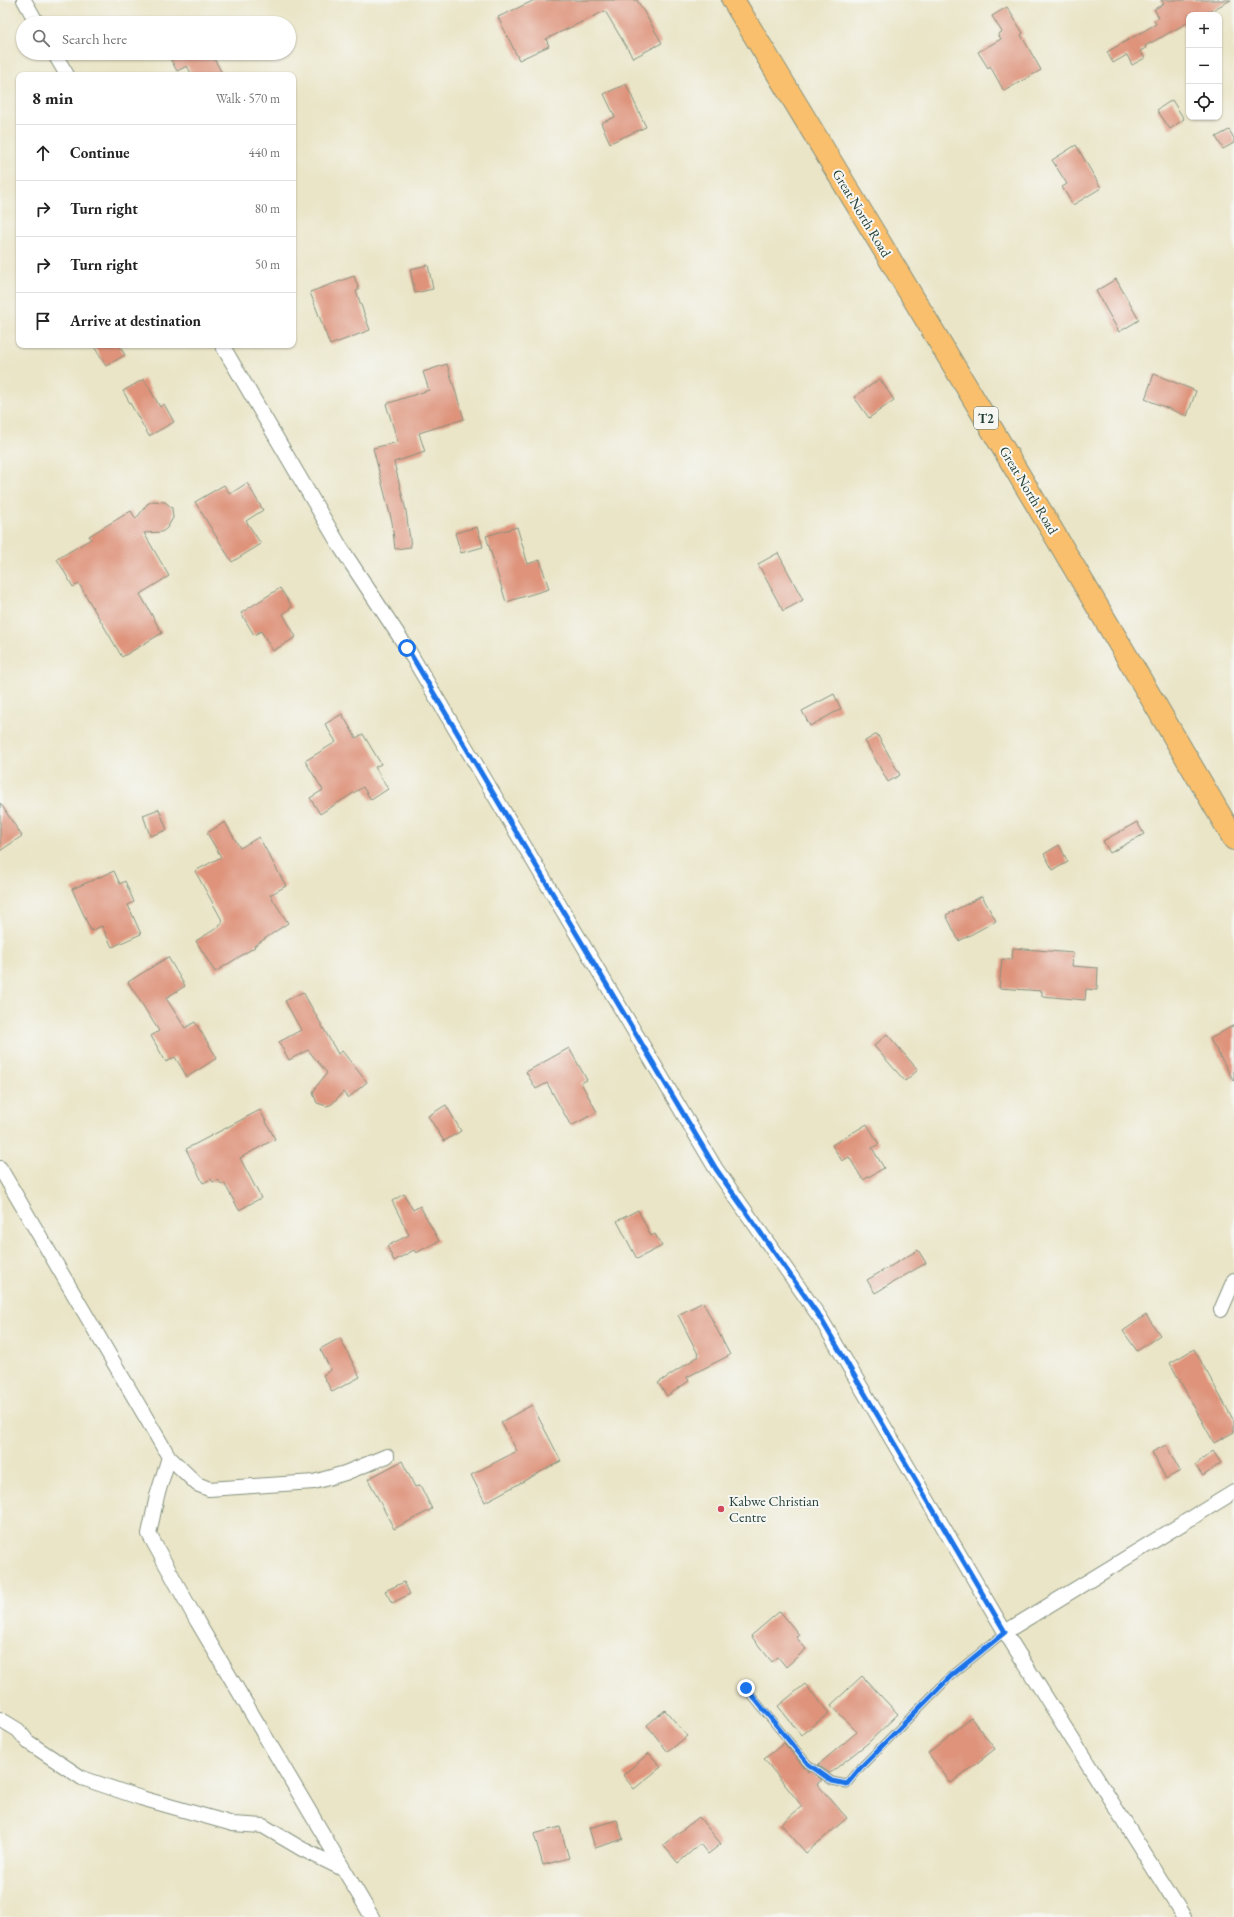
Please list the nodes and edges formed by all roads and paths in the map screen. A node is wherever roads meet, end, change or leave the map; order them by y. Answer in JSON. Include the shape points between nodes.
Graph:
{"nodes":[{"id":1,"x":24,"y":0,"type":"edge"},
{"id":2,"x":733,"y":0,"type":"edge"},
{"id":3,"x":33,"y":16,"type":"edge"},
{"id":4,"x":58,"y":60,"type":"edge"},
{"id":5,"x":65,"y":72,"type":"edge"},
{"id":6,"x":224,"y":348,"type":"edge"},
{"id":7,"x":1234,"y":839,"type":"edge"},
{"id":8,"x":0,"y":1168,"type":"edge"},
{"id":9,"x":1234,"y":1280,"type":"edge"},
{"id":10,"x":1221,"y":1310,"type":"dead end"},
{"id":11,"x":387,"y":1456,"type":"dead end"},
{"id":12,"x":169,"y":1457,"type":"junction"},
{"id":13,"x":1234,"y":1492,"type":"edge"},
{"id":14,"x":1005,"y":1632,"type":"junction"},
{"id":15,"x":746,"y":1688,"type":"dead end"},
{"id":16,"x":0,"y":1719,"type":"edge"},
{"id":17,"x":343,"y":1869,"type":"junction"},
{"id":18,"x":372,"y":1917,"type":"edge"},
{"id":19,"x":1184,"y":1917,"type":"edge"}],
"edges":[{"from":1,"to":3,"type":"street"},
{"from":2,"to":7,"type":"highway","name":"Great North Road","number":"T2","via":[[964,382]]},
{"from":4,"to":5,"type":"street"},
{"from":6,"to":14,"type":"street","via":[[341,548],[407,648],[716,1169],[821,1319]]},
{"from":8,"to":12,"type":"street"},
{"from":9,"to":10,"type":"street"},
{"from":11,"to":12,"type":"street","via":[[345,1474],[314,1482],[209,1489],[197,1484]]},
{"from":12,"to":17,"type":"street","via":[[149,1534],[197,1621]]},
{"from":13,"to":14,"type":"street"},
{"from":14,"to":15,"type":"lane","via":[[951,1676],[847,1784],[832,1781],[808,1764]]},
{"from":14,"to":19,"type":"street"},
{"from":16,"to":17,"type":"street","via":[[18,1730],[28,1742],[82,1778],[233,1824],[263,1826]]},
{"from":17,"to":18,"type":"street"}]}
